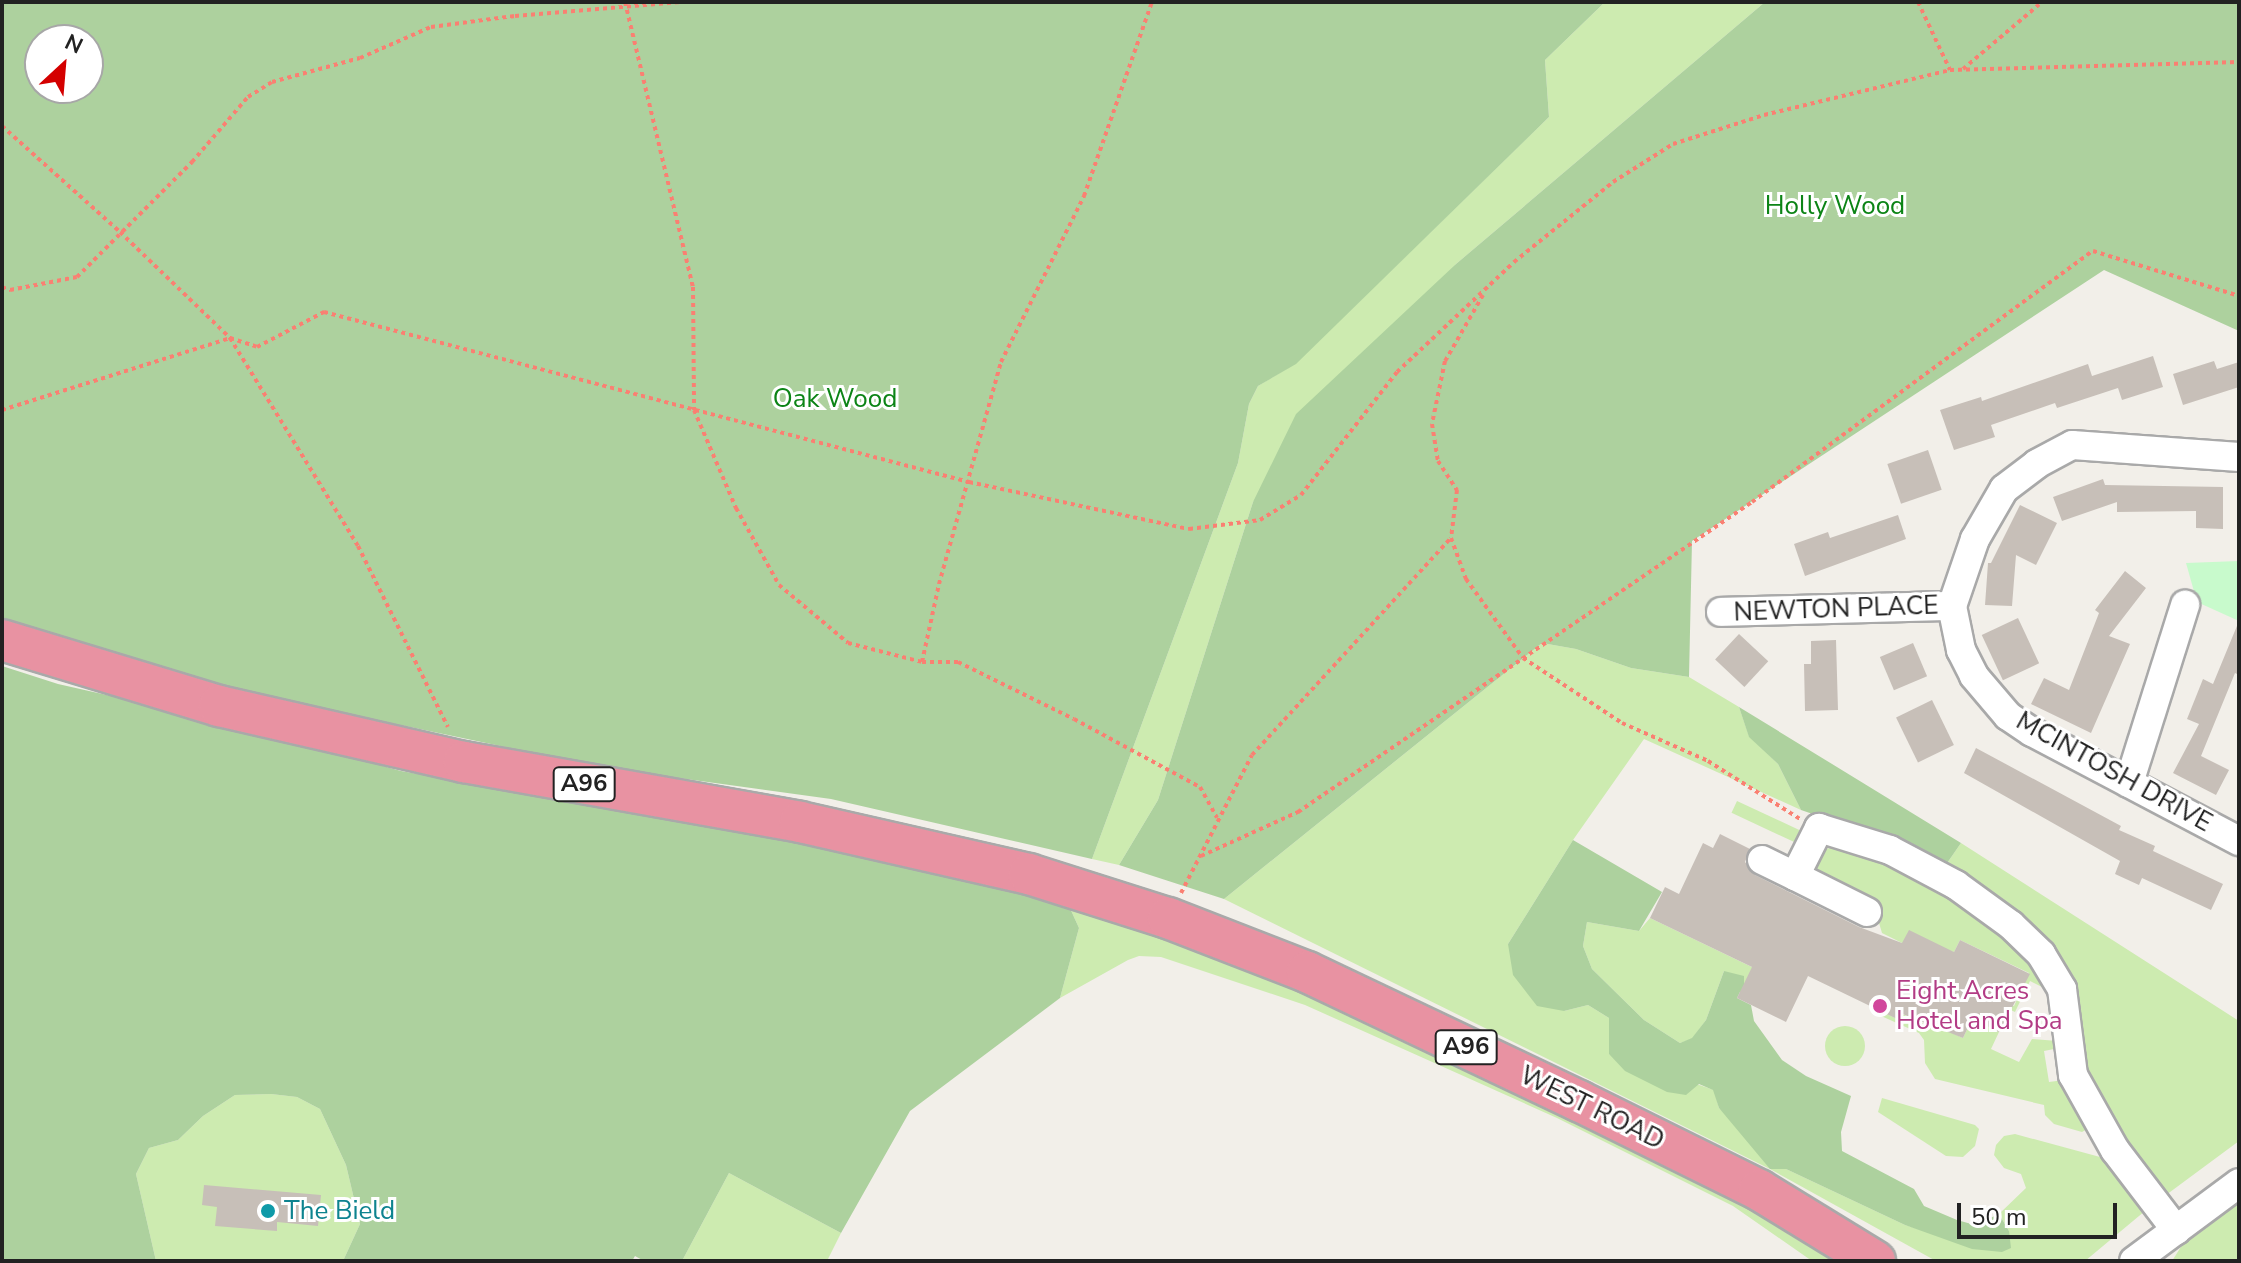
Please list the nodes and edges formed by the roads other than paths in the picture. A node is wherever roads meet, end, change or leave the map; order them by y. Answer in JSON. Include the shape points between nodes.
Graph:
{"nodes":[{"id":1,"x":2239,"y":457,"type":"edge"},
{"id":2,"x":2185,"y":605,"type":"dead end"},
{"id":3,"x":1952,"y":606,"type":"junction"},
{"id":4,"x":1721,"y":612,"type":"dead end"},
{"id":5,"x":2,"y":640,"type":"edge"},
{"id":6,"x":2129,"y":783,"type":"junction"},
{"id":7,"x":2239,"y":841,"type":"edge"},
{"id":8,"x":1762,"y":860,"type":"dead end"},
{"id":9,"x":1795,"y":876,"type":"junction"},
{"id":10,"x":1867,"y":912,"type":"dead end"},
{"id":11,"x":2239,"y":1183,"type":"edge"},
{"id":12,"x":2162,"y":1244,"type":"edge"},
{"id":13,"x":1875,"y":1261,"type":"edge"},
{"id":14,"x":2134,"y":1261,"type":"edge"}],
"edges":[{"from":1,"to":3,"type":"street","via":[[2072,445],[2004,489],[1975,539]]},
{"from":2,"to":6,"type":"street"},
{"from":3,"to":4,"type":"street","name":"NEWTON PLACE"},
{"from":3,"to":6,"type":"street","name":"MCINTOSH DRIVE","via":[[1961,650],[1974,676],[2008,716]]},
{"from":5,"to":13,"type":"highway","name":"WEST ROAD","number":"A96","via":[[219,706],[464,762],[800,822],[1029,874],[1168,918],[1307,972],[1579,1101],[1759,1190]]},
{"from":6,"to":7,"type":"street","name":"MCINTOSH DRIVE"},
{"from":8,"to":9,"type":"street"},
{"from":9,"to":10,"type":"street"},
{"from":9,"to":12,"type":"street","via":[[1810,824],[1890,850],[1956,885],[2041,954],[2062,989],[2073,1075]]},
{"from":11,"to":12,"type":"street"},
{"from":12,"to":14,"type":"street"}]}
